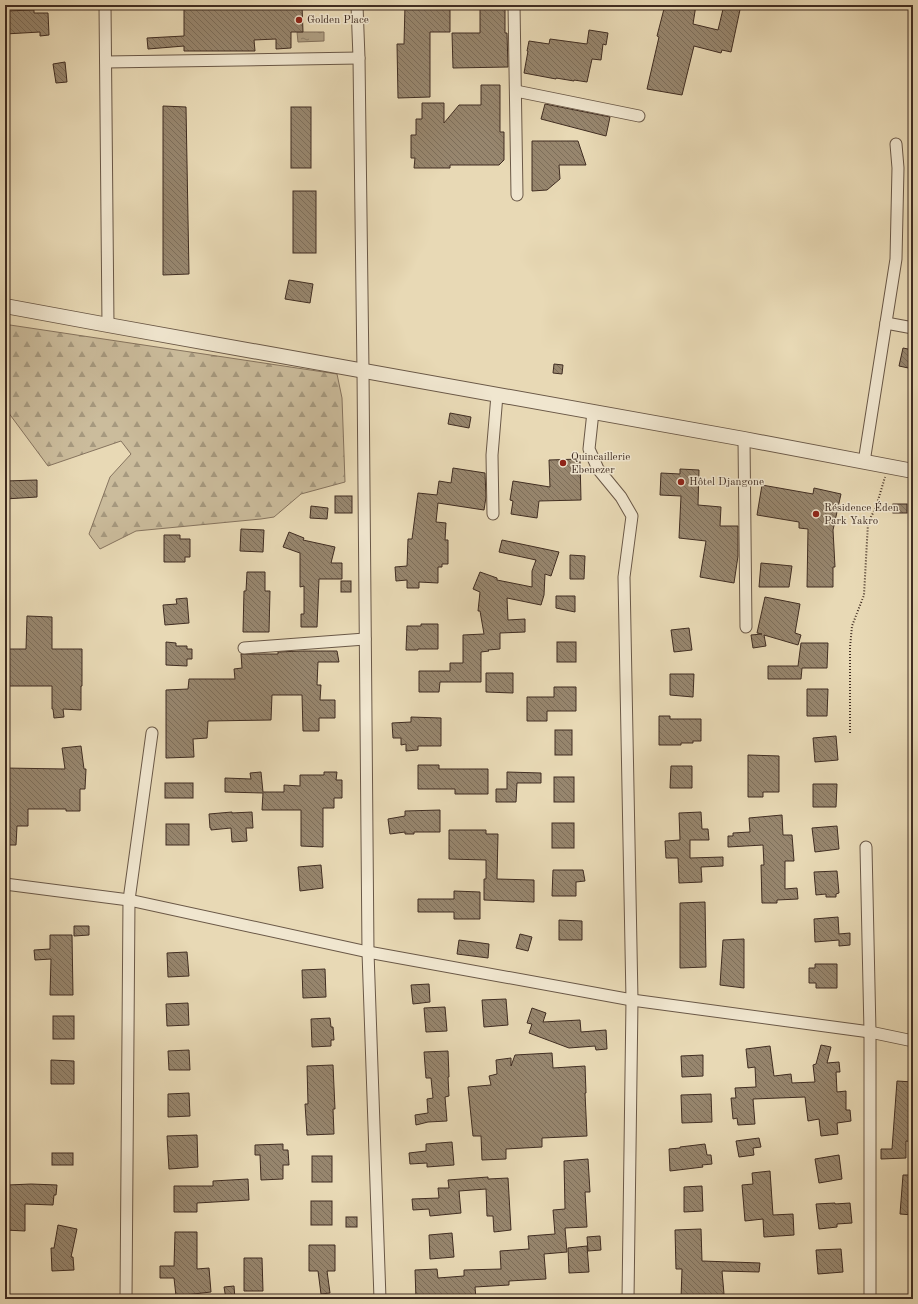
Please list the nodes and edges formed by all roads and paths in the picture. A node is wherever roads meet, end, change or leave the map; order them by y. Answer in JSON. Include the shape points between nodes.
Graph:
{"nodes":[{"id":1,"x":105,"y":5,"type":"edge"},
{"id":2,"x":357,"y":5,"type":"edge"},
{"id":3,"x":514,"y":5,"type":"edge"},
{"id":4,"x":897,"y":5,"type":"edge"},
{"id":5,"x":913,"y":8,"type":"edge"},
{"id":6,"x":359,"y":58,"type":"junction"},
{"id":7,"x":106,"y":62,"type":"junction"},
{"id":8,"x":516,"y":91,"type":"junction"},
{"id":9,"x":639,"y":116,"type":"dead end"},
{"id":10,"x":896,"y":144,"type":"dead end"},
{"id":11,"x":517,"y":195,"type":"dead end"},
{"id":12,"x":5,"y":306,"type":"edge"},
{"id":13,"x":886,"y":323,"type":"junction"},
{"id":14,"x":108,"y":325,"type":"junction"},
{"id":15,"x":913,"y":328,"type":"edge"},
{"id":16,"x":363,"y":371,"type":"junction"},
{"id":17,"x":497,"y":395,"type":"junction"},
{"id":18,"x":593,"y":412,"type":"junction"},
{"id":19,"x":744,"y":439,"type":"junction"},
{"id":20,"x":864,"y":462,"type":"junction"},
{"id":21,"x":888,"y":467,"type":"junction"},
{"id":22,"x":913,"y":471,"type":"edge"},
{"id":23,"x":493,"y":514,"type":"dead end"},
{"id":24,"x":746,"y":627,"type":"dead end"},
{"id":25,"x":365,"y":639,"type":"junction"},
{"id":26,"x":244,"y":648,"type":"dead end"},
{"id":27,"x":152,"y":733,"type":"dead end"},
{"id":28,"x":850,"y":733,"type":"dead end"},
{"id":29,"x":866,"y":848,"type":"dead end"},
{"id":30,"x":5,"y":884,"type":"edge"},
{"id":31,"x":129,"y":900,"type":"junction"},
{"id":32,"x":368,"y":952,"type":"junction"},
{"id":33,"x":632,"y":1000,"type":"junction"},
{"id":34,"x":870,"y":1032,"type":"junction"},
{"id":35,"x":913,"y":1041,"type":"edge"},
{"id":36,"x":126,"y":1299,"type":"edge"},
{"id":37,"x":380,"y":1299,"type":"edge"},
{"id":38,"x":628,"y":1299,"type":"edge"},
{"id":39,"x":870,"y":1299,"type":"edge"}],
"edges":[{"from":1,"to":7,"type":"street"},
{"from":2,"to":6,"type":"street"},
{"from":3,"to":8,"type":"street"},
{"from":4,"to":5,"type":"path"},
{"from":6,"to":7,"type":"street"},
{"from":6,"to":16,"type":"street"},
{"from":7,"to":14,"type":"street"},
{"from":8,"to":9,"type":"street"},
{"from":8,"to":11,"type":"street"},
{"from":10,"to":13,"type":"street","via":[[896,259]]},
{"from":12,"to":14,"type":"street"},
{"from":13,"to":15,"type":"street"},
{"from":13,"to":20,"type":"street"},
{"from":14,"to":16,"type":"street"},
{"from":16,"to":17,"type":"street"},
{"from":16,"to":25,"type":"street"},
{"from":17,"to":18,"type":"street"},
{"from":17,"to":23,"type":"street","via":[[492,455]]},
{"from":18,"to":19,"type":"street"},
{"from":18,"to":33,"type":"street","via":[[589,449],[598,469],[621,497],[632,516],[624,577]]},
{"from":19,"to":20,"type":"street"},
{"from":19,"to":24,"type":"street"},
{"from":20,"to":21,"type":"street"},
{"from":21,"to":22,"type":"street"},
{"from":21,"to":28,"type":"path","via":[[876,507],[868,523],[864,595],[852,626]]},
{"from":25,"to":26,"type":"street"},
{"from":25,"to":32,"type":"street"},
{"from":27,"to":31,"type":"street"},
{"from":29,"to":34,"type":"street"},
{"from":30,"to":31,"type":"street"},
{"from":31,"to":32,"type":"street"},
{"from":31,"to":36,"type":"street"},
{"from":32,"to":33,"type":"street"},
{"from":32,"to":37,"type":"street"},
{"from":33,"to":34,"type":"street"},
{"from":33,"to":38,"type":"street"},
{"from":34,"to":35,"type":"street"},
{"from":34,"to":39,"type":"street"}]}
